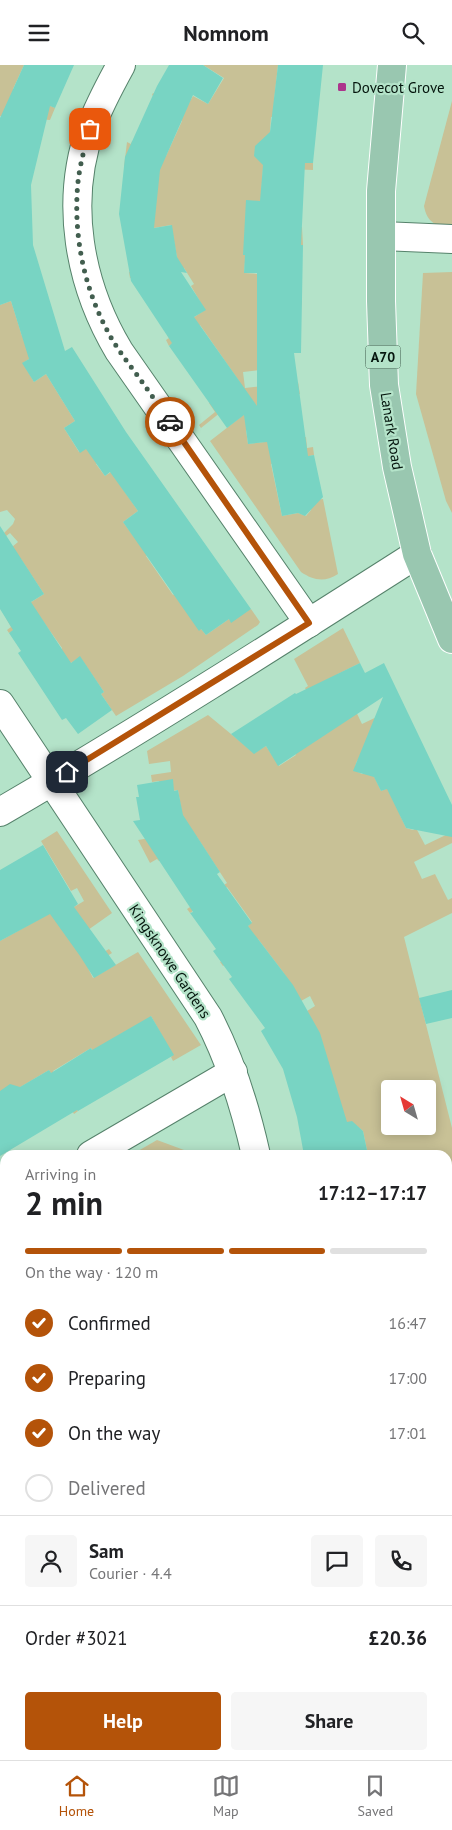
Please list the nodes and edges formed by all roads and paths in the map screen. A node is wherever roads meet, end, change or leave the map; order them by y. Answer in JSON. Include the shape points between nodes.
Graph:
{"nodes":[{"id":1,"x":121,"y":65,"type":"edge"},
{"id":2,"x":392,"y":65,"type":"edge"},
{"id":3,"x":382,"y":236,"type":"junction"},
{"id":4,"x":452,"y":239,"type":"edge"},
{"id":5,"x":417,"y":554,"type":"junction"},
{"id":6,"x":309,"y":623,"type":"junction"},
{"id":7,"x":452,"y":639,"type":"edge"},
{"id":8,"x":0,"y":704,"type":"edge"},
{"id":9,"x":51,"y":782,"type":"junction"},
{"id":10,"x":0,"y":812,"type":"edge"},
{"id":11,"x":233,"y":1072,"type":"junction"},
{"id":12,"x":100,"y":1150,"type":"edge"},
{"id":13,"x":255,"y":1150,"type":"edge"}],
"edges":[{"from":1,"to":6,"type":"street","via":[[90,129],[78,182],[79,244],[90,291],[119,351]]},
{"from":2,"to":3,"type":"main road","name":"Lanark Road","number":"A70","via":[[381,191]]},
{"from":3,"to":4,"type":"street"},
{"from":3,"to":5,"type":"main road","name":"Lanark Road","number":"A70","via":[[384,385],[397,467]]},
{"from":5,"to":6,"type":"street"},
{"from":5,"to":7,"type":"main road","name":"Lanark Road","number":"A70"},
{"from":6,"to":9,"type":"street"},
{"from":8,"to":9,"type":"street","name":"Kingsknowe Gardens"},
{"from":9,"to":10,"type":"street"},
{"from":9,"to":11,"type":"street","name":"Kingsknowe Gardens","via":[[208,1017]]},
{"from":11,"to":12,"type":"street"},
{"from":11,"to":13,"type":"street","name":"Kingsknowe Gardens"}]}
